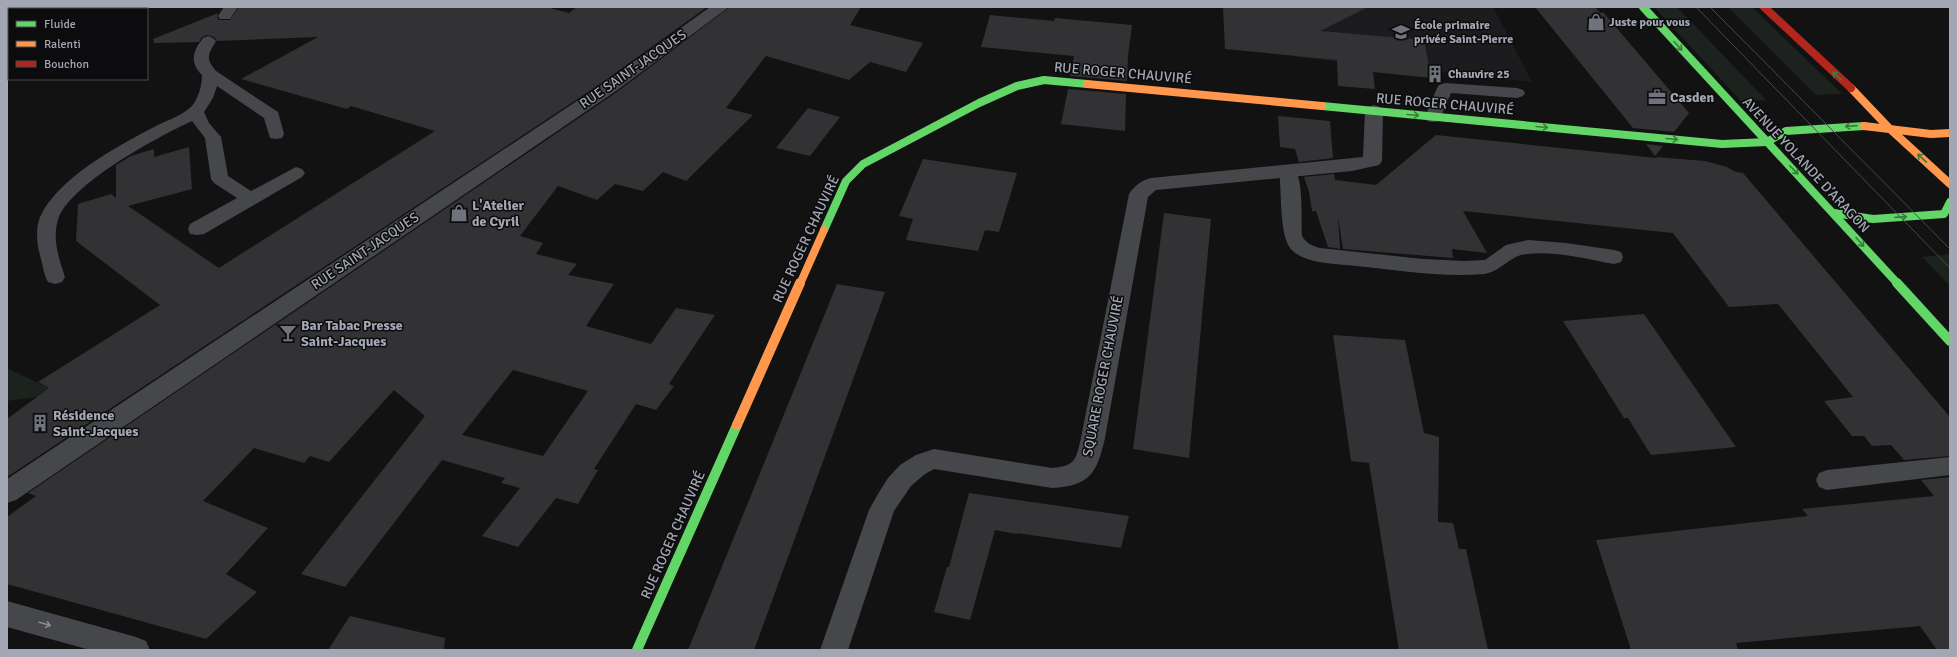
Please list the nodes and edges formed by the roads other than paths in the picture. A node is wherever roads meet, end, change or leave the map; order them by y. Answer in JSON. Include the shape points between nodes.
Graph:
{"nodes":[{"id":1,"x":721,"y":7,"type":"edge"},
{"id":2,"x":1643,"y":7,"type":"edge"},
{"id":3,"x":1764,"y":7,"type":"edge"},
{"id":4,"x":208,"y":41,"type":"dead end"},
{"id":5,"x":210,"y":74,"type":"junction"},
{"id":6,"x":1517,"y":93,"type":"dead end"},
{"id":7,"x":1374,"y":111,"type":"junction"},
{"id":8,"x":196,"y":112,"type":"junction"},
{"id":9,"x":1433,"y":117,"type":"junction"},
{"id":10,"x":1890,"y":128,"type":"junction"},
{"id":11,"x":1950,"y":133,"type":"edge"},
{"id":12,"x":276,"y":134,"type":"dead end"},
{"id":13,"x":1767,"y":142,"type":"junction"},
{"id":14,"x":1288,"y":171,"type":"junction"},
{"id":15,"x":296,"y":172,"type":"dead end"},
{"id":16,"x":1950,"y":184,"type":"edge"},
{"id":17,"x":249,"y":198,"type":"junction"},
{"id":18,"x":1950,"y":202,"type":"edge"},
{"id":19,"x":1834,"y":213,"type":"junction"},
{"id":20,"x":197,"y":229,"type":"dead end"},
{"id":21,"x":1614,"y":257,"type":"dead end"},
{"id":22,"x":56,"y":277,"type":"dead end"},
{"id":23,"x":1950,"y":341,"type":"edge"},
{"id":24,"x":1950,"y":466,"type":"edge"},
{"id":25,"x":1827,"y":480,"type":"dead end"},
{"id":26,"x":7,"y":492,"type":"edge"},
{"id":27,"x":7,"y":614,"type":"edge"},
{"id":28,"x":136,"y":650,"type":"edge"},
{"id":29,"x":637,"y":650,"type":"edge"},
{"id":30,"x":834,"y":650,"type":"edge"}],
"edges":[{"from":1,"to":26,"type":"street","name":"RUE SAINT-JACQUES","via":[[610,87]]},
{"from":2,"to":13,"type":"street","name":"AVENUE YOLANDE D’ARAGON","one_way":true},
{"from":10,"to":3,"type":"street","one_way":true,"via":[[1860,96]]},
{"from":4,"to":5,"type":"lane","via":[[201,52],[200,60]]},
{"from":5,"to":8,"type":"lane","via":[[206,98]]},
{"from":5,"to":12,"type":"lane","via":[[272,116]]},
{"from":6,"to":9,"type":"lane","via":[[1445,88]]},
{"from":7,"to":9,"type":"street","name":"RUE ROGER CHAUVIRÉ","one_way":true},
{"from":7,"to":14,"type":"street","name":"SQUARE ROGER CHAUVIRÉ","via":[[1372,161]]},
{"from":7,"to":29,"type":"street","name":"RUE ROGER CHAUVIRÉ","via":[[1044,80],[997,94],[862,164],[846,181]]},
{"from":8,"to":17,"type":"lane","via":[[212,137],[220,178]]},
{"from":8,"to":22,"type":"lane","via":[[104,163],[59,202],[49,217],[46,241]]},
{"from":9,"to":13,"type":"street","name":"RUE ROGER CHAUVIRÉ","one_way":true,"via":[[1722,144]]},
{"from":10,"to":11,"type":"street","via":[[1931,134]]},
{"from":10,"to":13,"type":"street","one_way":true,"via":[[1857,126],[1786,131]]},
{"from":16,"to":10,"type":"street","one_way":true},
{"from":13,"to":19,"type":"street","name":"AVENUE YOLANDE D’ARAGON","one_way":true},
{"from":14,"to":21,"type":"lane","via":[[1293,236],[1298,245],[1306,251],[1320,255],[1456,268],[1487,267],[1515,248],[1530,246]]},
{"from":14,"to":30,"type":"street","name":"SQUARE ROGER CHAUVIRÉ","via":[[1151,184],[1139,194],[1093,438],[1084,466],[1078,474],[1068,478],[1052,478],[934,459],[910,470],[890,492],[882,510]]},
{"from":15,"to":17,"type":"lane"},
{"from":17,"to":20,"type":"lane"},
{"from":19,"to":18,"type":"street","one_way":true,"via":[[1873,219],[1944,214]]},
{"from":19,"to":23,"type":"street","name":"AVENUE YOLANDE D’ARAGON","one_way":true},
{"from":24,"to":25,"type":"lane"},
{"from":27,"to":28,"type":"street","one_way":true}]}
